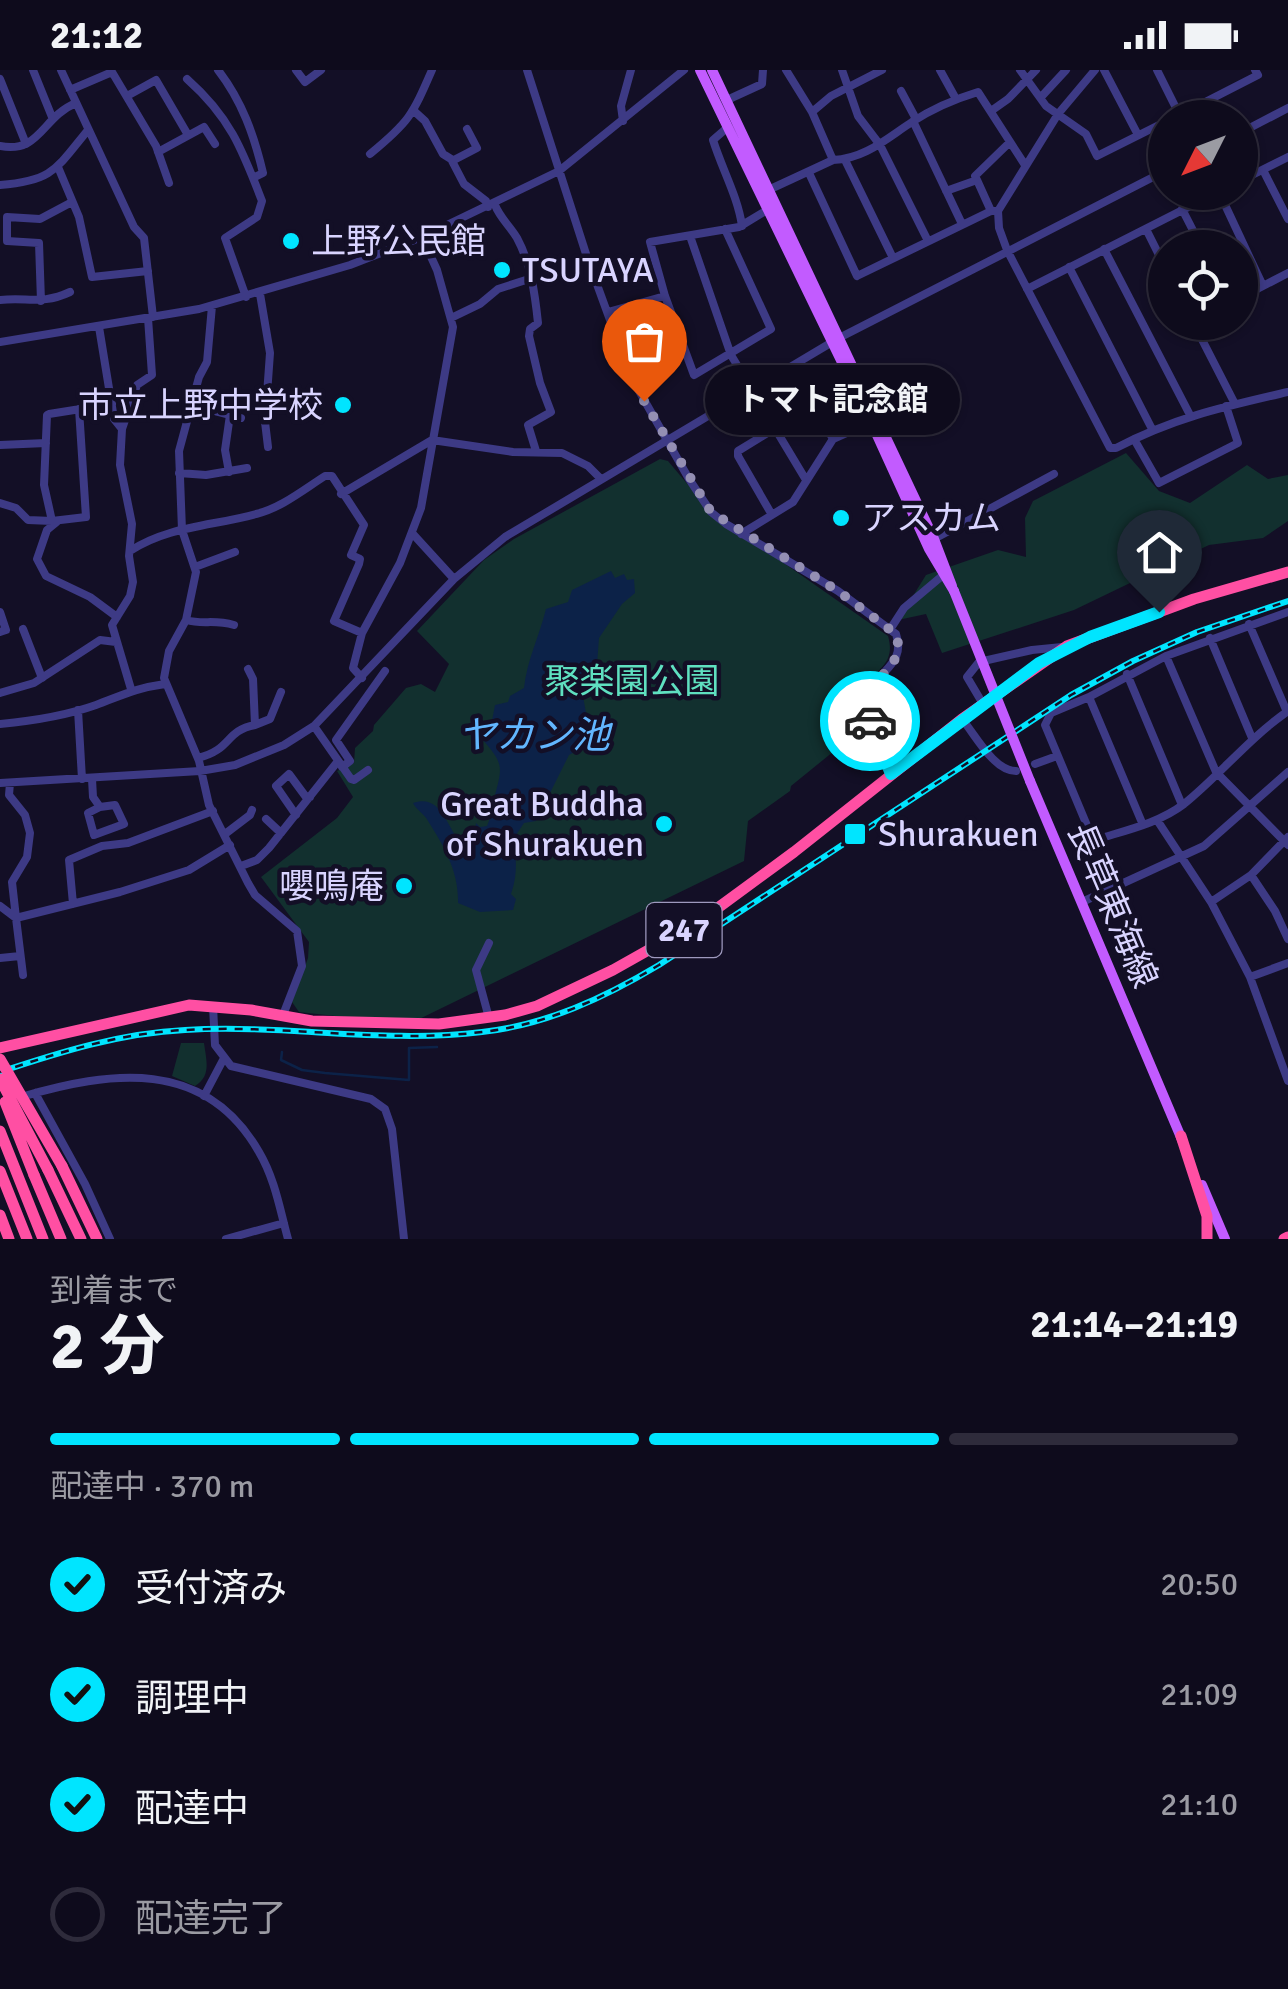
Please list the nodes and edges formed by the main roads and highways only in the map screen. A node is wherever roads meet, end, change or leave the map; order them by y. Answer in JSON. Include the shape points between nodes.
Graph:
{"nodes":[{"id":1,"x":700,"y":70,"type":"edge"},
{"id":2,"x":712,"y":70,"type":"edge"},
{"id":3,"x":764,"y":192,"type":"junction"},
{"id":4,"x":836,"y":341,"type":"junction"},
{"id":5,"x":1288,"y":572,"type":"edge"},
{"id":6,"x":954,"y":592,"type":"junction"},
{"id":7,"x":0,"y":1048,"type":"edge"},
{"id":8,"x":0,"y":1059,"type":"edge"},
{"id":9,"x":0,"y":1078,"type":"edge"},
{"id":10,"x":0,"y":1088,"type":"edge"},
{"id":11,"x":0,"y":1131,"type":"edge"},
{"id":12,"x":1180,"y":1136,"type":"junction"},
{"id":13,"x":0,"y":1171,"type":"edge"},
{"id":14,"x":0,"y":1215,"type":"edge"},
{"id":15,"x":9,"y":1239,"type":"edge"},
{"id":16,"x":27,"y":1239,"type":"edge"},
{"id":17,"x":43,"y":1239,"type":"edge"},
{"id":18,"x":61,"y":1239,"type":"edge"},
{"id":19,"x":81,"y":1239,"type":"edge"},
{"id":20,"x":98,"y":1239,"type":"edge"},
{"id":21,"x":1208,"y":1239,"type":"edge"},
{"id":22,"x":1225,"y":1239,"type":"edge"}],
"edges":[{"from":1,"to":3,"type":"main road","name":"長草東海線"},
{"from":2,"to":3,"type":"main road","name":"長草東海線"},
{"from":3,"to":4,"type":"main road","name":"長草東海線"},
{"from":3,"to":4,"type":"main road","name":"長草東海線","via":[[767,210]]},
{"from":4,"to":6,"type":"main road","name":"長草東海線"},
{"from":4,"to":6,"type":"main road","name":"長草東海線"},
{"from":5,"to":7,"type":"highway","number":"247","via":[[1067,646],[700,921],[537,1006],[439,1024],[312,1020],[189,1005]]},
{"from":6,"to":12,"type":"main road","name":"長草東海線","bridge":true},
{"from":8,"to":20,"type":"highway","bridge":true},
{"from":9,"to":19,"type":"highway","bridge":true},
{"from":10,"to":18,"type":"highway","bridge":true},
{"from":11,"to":17,"type":"highway"},
{"from":12,"to":21,"type":"highway","via":[[1208,1216]]},
{"from":12,"to":22,"type":"main road","name":"長草東海線"},
{"from":13,"to":16,"type":"highway"},
{"from":14,"to":15,"type":"highway"}]}
